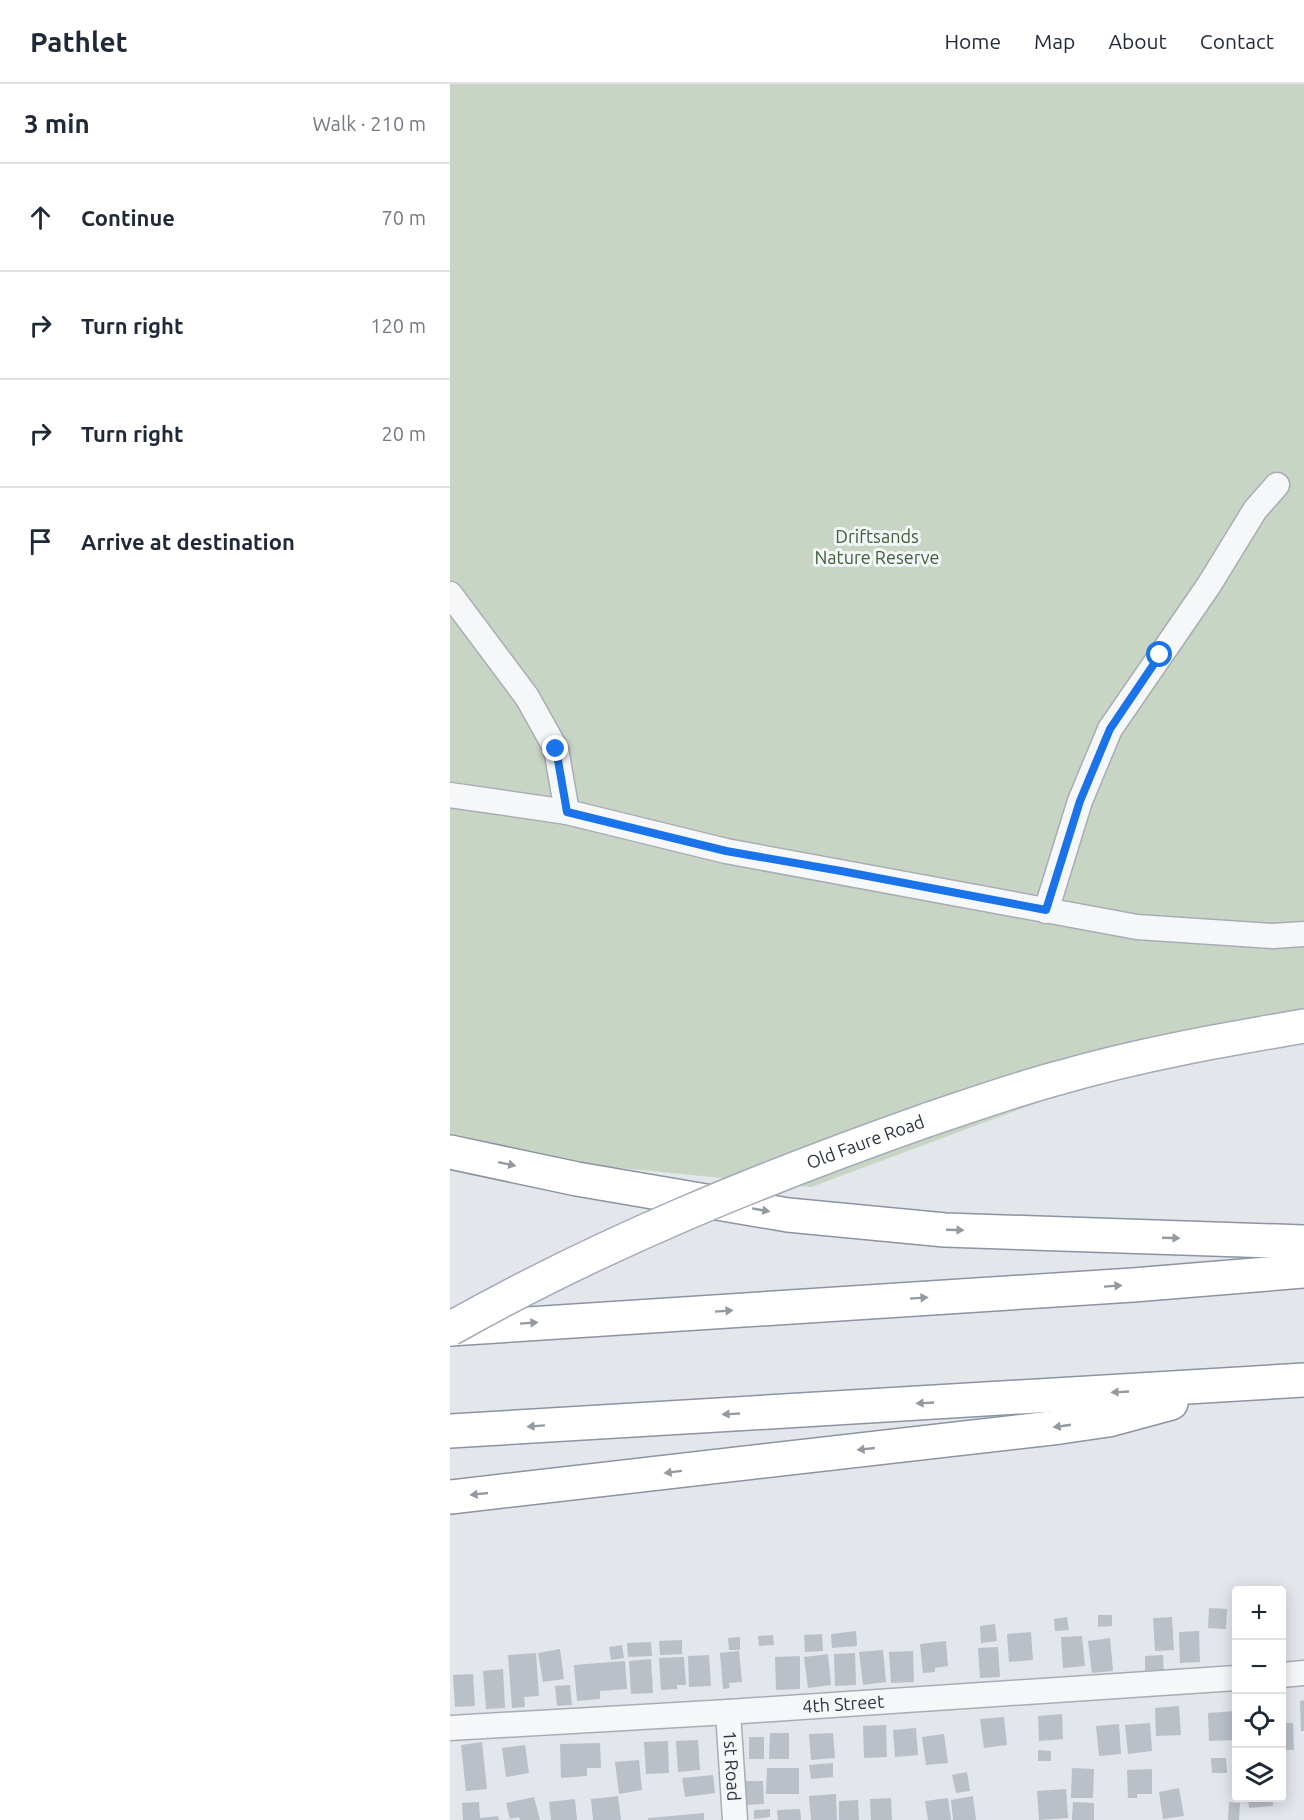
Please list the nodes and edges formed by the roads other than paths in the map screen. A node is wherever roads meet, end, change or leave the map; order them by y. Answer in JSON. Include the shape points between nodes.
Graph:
{"nodes":[{"id":1,"x":1277,"y":485,"type":"dead end"},
{"id":2,"x":450,"y":594,"type":"edge"},
{"id":3,"x":450,"y":795,"type":"edge"},
{"id":4,"x":567,"y":812,"type":"junction"},
{"id":5,"x":1046,"y":910,"type":"junction"},
{"id":6,"x":1304,"y":934,"type":"edge"},
{"id":7,"x":1304,"y":1026,"type":"edge"},
{"id":8,"x":450,"y":1152,"type":"edge"},
{"id":9,"x":1304,"y":1242,"type":"edge"},
{"id":10,"x":1304,"y":1271,"type":"edge"},
{"id":11,"x":450,"y":1329,"type":"edge"},
{"id":12,"x":1304,"y":1380,"type":"edge"},
{"id":13,"x":1241,"y":1385,"type":"junction"},
{"id":14,"x":450,"y":1431,"type":"edge"},
{"id":15,"x":450,"y":1497,"type":"edge"},
{"id":16,"x":1304,"y":1673,"type":"edge"},
{"id":17,"x":1286,"y":1675,"type":"edge"},
{"id":18,"x":1232,"y":1678,"type":"edge"},
{"id":19,"x":728,"y":1712,"type":"junction"},
{"id":20,"x":450,"y":1728,"type":"edge"},
{"id":21,"x":735,"y":1820,"type":"edge"}],
"edges":[{"from":1,"to":5,"type":"street","via":[[1255,510],[1209,585],[1110,729],[1080,801]]},
{"from":2,"to":4,"type":"street","via":[[527,697],[556,749]]},
{"from":3,"to":4,"type":"street"},
{"from":4,"to":5,"type":"street","via":[[726,851]]},
{"from":5,"to":6,"type":"street","via":[[1137,927],[1273,936]]},
{"from":7,"to":11,"type":"main road","name":"Old Faure Road","bridge":true,"via":[[1064,1076],[927,1120],[688,1211],[563,1269]]},
{"from":8,"to":9,"type":"main road","one_way":true,"via":[[577,1179],[788,1215],[945,1230]]},
{"from":11,"to":10,"type":"main road","one_way":true},
{"from":12,"to":13,"type":"main road"},
{"from":13,"to":14,"type":"main road","one_way":true},
{"from":13,"to":15,"type":"main road","one_way":true,"via":[[1108,1420]]},
{"from":16,"to":17,"type":"street"},
{"from":18,"to":19,"type":"street","name":"4th Street"},
{"from":19,"to":20,"type":"street","name":"4th Street"},
{"from":19,"to":21,"type":"street","name":"1st Road"}]}
